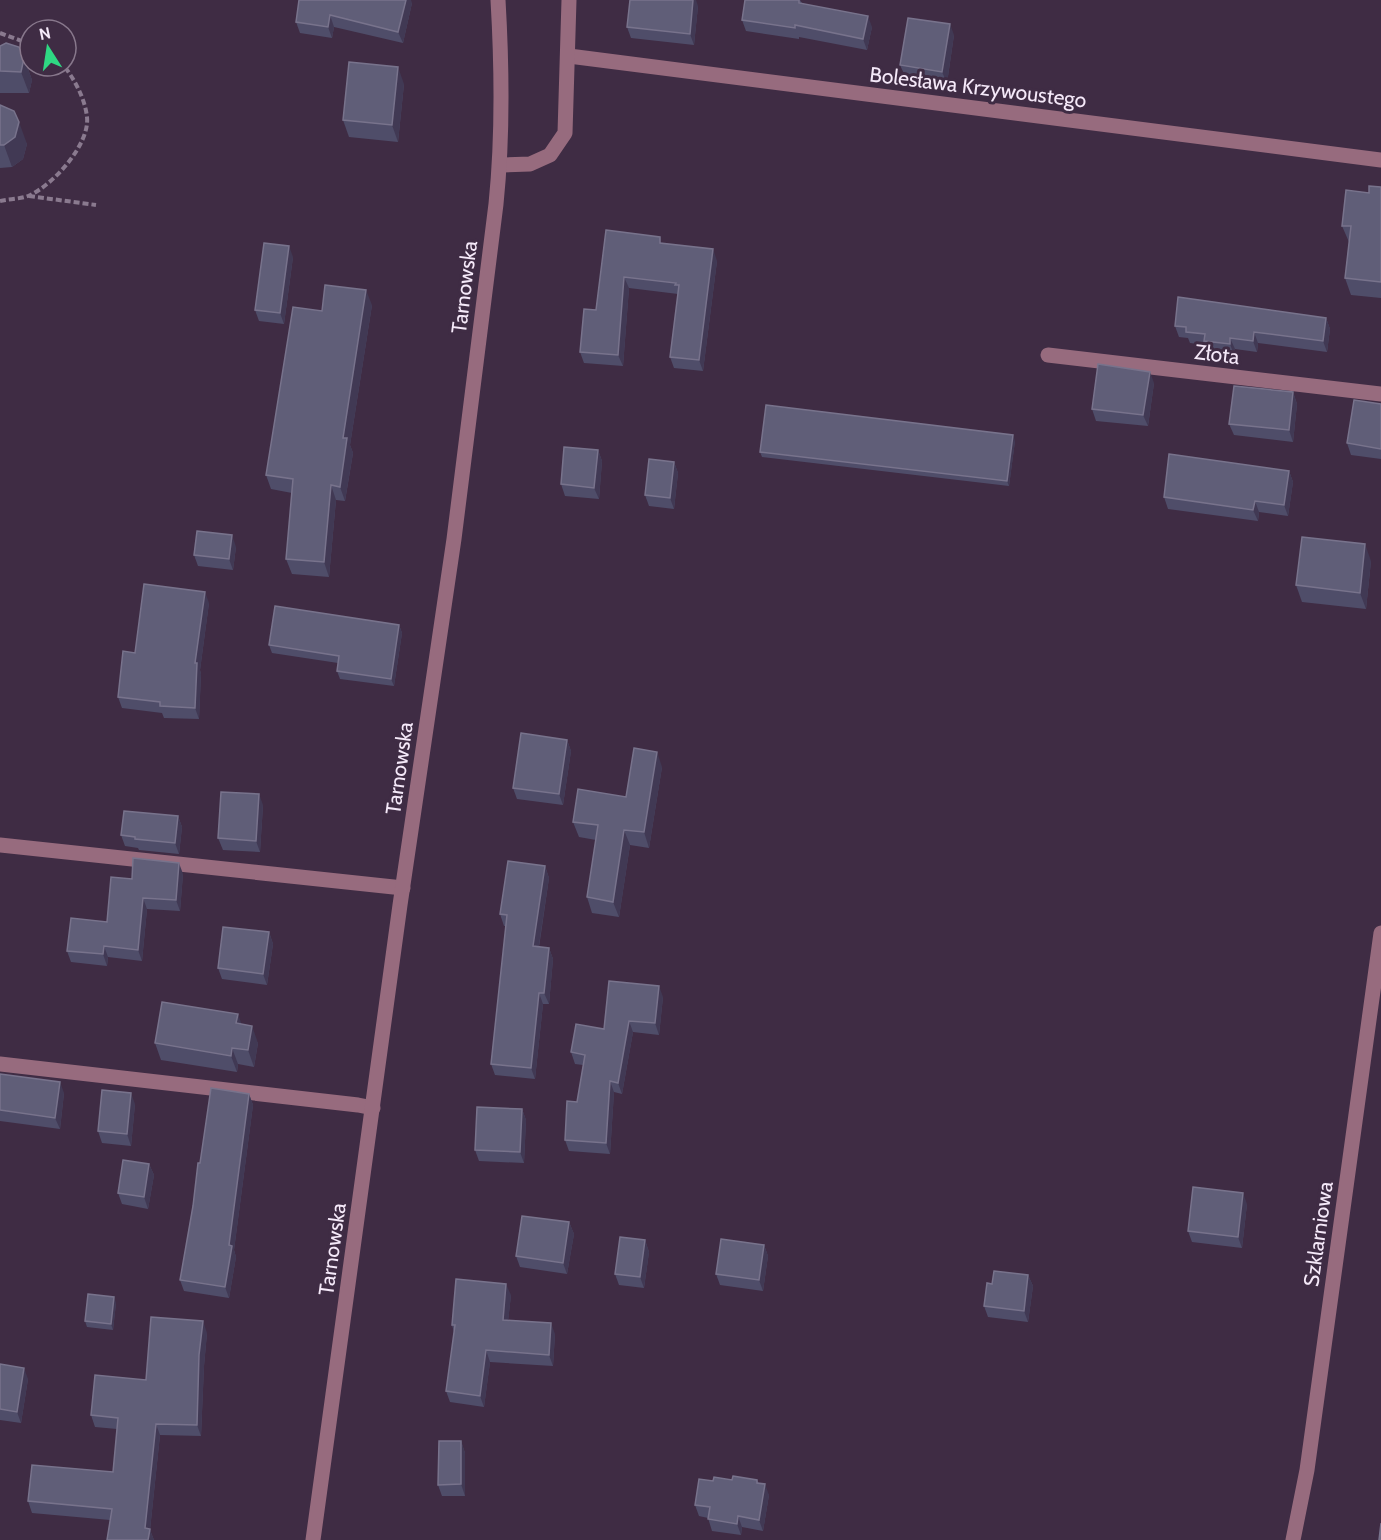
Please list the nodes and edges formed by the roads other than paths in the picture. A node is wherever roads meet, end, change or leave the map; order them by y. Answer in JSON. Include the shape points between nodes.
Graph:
{"nodes":[{"id":1,"x":498,"y":0,"type":"edge"},
{"id":2,"x":569,"y":0,"type":"edge"},
{"id":3,"x":569,"y":56,"type":"junction"},
{"id":4,"x":1381,"y":160,"type":"edge"},
{"id":5,"x":500,"y":165,"type":"junction"},
{"id":6,"x":1048,"y":355,"type":"dead end"},
{"id":7,"x":1381,"y":394,"type":"edge"},
{"id":8,"x":0,"y":844,"type":"edge"},
{"id":9,"x":403,"y":888,"type":"junction"},
{"id":10,"x":1381,"y":933,"type":"edge"},
{"id":11,"x":0,"y":1064,"type":"edge"},
{"id":12,"x":373,"y":1108,"type":"junction"},
{"id":13,"x":313,"y":1540,"type":"edge"},
{"id":14,"x":1293,"y":1540,"type":"edge"}],
"edges":[{"from":1,"to":5,"type":"street","name":"Tarnowska","via":[[502,72]]},
{"from":2,"to":3,"type":"street"},
{"from":3,"to":4,"type":"street","name":"Bolesława Krzywoustego"},
{"from":3,"to":5,"type":"street","via":[[565,133],[550,155],[531,164]]},
{"from":5,"to":9,"type":"street","name":"Tarnowska","via":[[454,539]]},
{"from":6,"to":7,"type":"street","name":"Złota"},
{"from":8,"to":9,"type":"street"},
{"from":9,"to":12,"type":"street","name":"Tarnowska"},
{"from":10,"to":14,"type":"street","name":"Szklarniowa","via":[[1307,1470]]},
{"from":11,"to":12,"type":"street"},
{"from":12,"to":13,"type":"street","name":"Tarnowska"}]}
